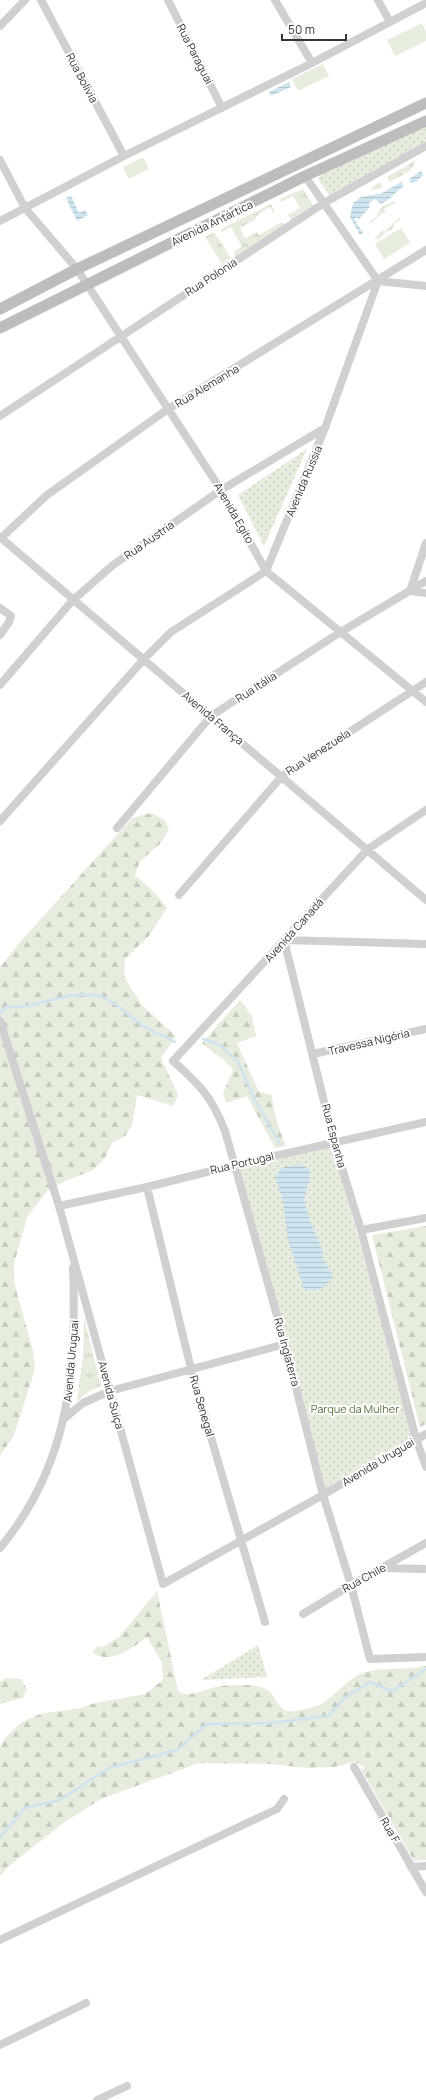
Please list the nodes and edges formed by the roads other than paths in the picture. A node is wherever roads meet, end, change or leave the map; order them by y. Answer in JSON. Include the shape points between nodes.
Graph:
{"nodes":[{"id":1,"x":25,"y":0,"type":"edge"},
{"id":2,"x":41,"y":0,"type":"edge"},
{"id":3,"x":168,"y":0,"type":"edge"},
{"id":4,"x":275,"y":0,"type":"edge"},
{"id":5,"x":378,"y":0,"type":"edge"},
{"id":6,"x":426,"y":3,"type":"edge"},
{"id":7,"x":390,"y":22,"type":"junction"},
{"id":8,"x":0,"y":26,"type":"edge"},
{"id":9,"x":312,"y":63,"type":"junction"},
{"id":10,"x":426,"y":103,"type":"edge"},
{"id":11,"x":222,"y":108,"type":"junction"},
{"id":12,"x":426,"y":121,"type":"edge"},
{"id":13,"x":426,"y":146,"type":"edge"},
{"id":14,"x":124,"y":156,"type":"junction"},
{"id":15,"x":0,"y":160,"type":"edge"},
{"id":16,"x":305,"y":176,"type":"junction"},
{"id":17,"x":241,"y":191,"type":"junction"},
{"id":18,"x":324,"y":203,"type":"junction"},
{"id":19,"x":247,"y":206,"type":"junction"},
{"id":20,"x":25,"y":208,"type":"junction"},
{"id":21,"x":0,"y":221,"type":"edge"},
{"id":22,"x":426,"y":250,"type":"edge"},
{"id":23,"x":77,"y":269,"type":"junction"},
{"id":24,"x":378,"y":281,"type":"junction"},
{"id":25,"x":86,"y":284,"type":"junction"},
{"id":26,"x":426,"y":286,"type":"edge"},
{"id":27,"x":0,"y":309,"type":"edge"},
{"id":28,"x":0,"y":328,"type":"edge"},
{"id":29,"x":121,"y":336,"type":"junction"},
{"id":30,"x":168,"y":409,"type":"junction"},
{"id":31,"x":0,"y":416,"type":"edge"},
{"id":32,"x":325,"y":428,"type":"junction"},
{"id":33,"x":221,"y":490,"type":"junction"},
{"id":34,"x":0,"y":538,"type":"edge"},
{"id":35,"x":426,"y":543,"type":"edge"},
{"id":36,"x":266,"y":571,"type":"junction"},
{"id":37,"x":426,"y":581,"type":"edge"},
{"id":38,"x":410,"y":591,"type":"junction"},
{"id":39,"x":426,"y":593,"type":"edge"},
{"id":40,"x":72,"y":601,"type":"junction"},
{"id":41,"x":0,"y":608,"type":"edge"},
{"id":42,"x":339,"y":632,"type":"junction"},
{"id":43,"x":0,"y":635,"type":"edge"},
{"id":44,"x":144,"y":659,"type":"junction"},
{"id":45,"x":426,"y":682,"type":"edge"},
{"id":46,"x":0,"y":684,"type":"edge"},
{"id":47,"x":413,"y":691,"type":"junction"},
{"id":48,"x":426,"y":702,"type":"edge"},
{"id":49,"x":211,"y":716,"type":"junction"},
{"id":50,"x":282,"y":776,"type":"junction"},
{"id":51,"x":426,"y":810,"type":"edge"},
{"id":52,"x":0,"y":821,"type":"edge"},
{"id":53,"x":117,"y":828,"type":"dead end"},
{"id":54,"x":368,"y":849,"type":"junction"},
{"id":55,"x":179,"y":895,"type":"dead end"},
{"id":56,"x":426,"y":900,"type":"edge"},
{"id":57,"x":284,"y":940,"type":"junction"},
{"id":58,"x":426,"y":944,"type":"edge"},
{"id":59,"x":0,"y":1021,"type":"edge"},
{"id":60,"x":426,"y":1029,"type":"edge"},
{"id":61,"x":313,"y":1054,"type":"junction"},
{"id":62,"x":173,"y":1061,"type":"joint"},
{"id":63,"x":426,"y":1122,"type":"edge"},
{"id":64,"x":334,"y":1142,"type":"junction"},
{"id":65,"x":235,"y":1164,"type":"junction"},
{"id":66,"x":147,"y":1187,"type":"junction"},
{"id":67,"x":59,"y":1206,"type":"junction"},
{"id":68,"x":426,"y":1218,"type":"edge"},
{"id":69,"x":361,"y":1230,"type":"junction"},
{"id":70,"x":72,"y":1253,"type":"junction"},
{"id":71,"x":285,"y":1344,"type":"junction"},
{"id":72,"x":191,"y":1368,"type":"junction"},
{"id":73,"x":110,"y":1391,"type":"junction"},
{"id":74,"x":65,"y":1418,"type":"junction"},
{"id":75,"x":426,"y":1434,"type":"edge"},
{"id":76,"x":416,"y":1439,"type":"junction"},
{"id":77,"x":426,"y":1467,"type":"edge"},
{"id":78,"x":323,"y":1495,"type":"junction"},
{"id":79,"x":242,"y":1539,"type":"junction"},
{"id":80,"x":426,"y":1543,"type":"edge"},
{"id":81,"x":0,"y":1548,"type":"edge"},
{"id":82,"x":382,"y":1568,"type":"junction"},
{"id":83,"x":426,"y":1569,"type":"edge"},
{"id":84,"x":162,"y":1584,"type":"joint"},
{"id":85,"x":351,"y":1585,"type":"junction"},
{"id":86,"x":303,"y":1614,"type":"dead end"},
{"id":87,"x":265,"y":1622,"type":"dead end"},
{"id":88,"x":426,"y":1657,"type":"edge"},
{"id":89,"x":354,"y":1767,"type":"dead end"},
{"id":90,"x":284,"y":1799,"type":"dead end"},
{"id":91,"x":426,"y":1866,"type":"edge"},
{"id":92,"x":411,"y":1867,"type":"junction"},
{"id":93,"x":426,"y":1892,"type":"edge"},
{"id":94,"x":0,"y":1940,"type":"edge"},
{"id":95,"x":86,"y":2003,"type":"dead end"},
{"id":96,"x":0,"y":2045,"type":"edge"},
{"id":97,"x":127,"y":2086,"type":"dead end"},
{"id":98,"x":98,"y":2100,"type":"edge"}],
"edges":[{"from":1,"to":8,"type":"street"},
{"from":2,"to":14,"type":"street","name":"Rua Bolívia"},
{"from":3,"to":11,"type":"street","name":"Rua Paraguai"},
{"from":4,"to":9,"type":"street"},
{"from":5,"to":7,"type":"street"},
{"from":6,"to":7,"type":"street"},
{"from":7,"to":9,"type":"street"},
{"from":9,"to":11,"type":"street"},
{"from":10,"to":17,"type":"main road","name":"Avenida Antártica"},
{"from":11,"to":14,"type":"street"},
{"from":12,"to":16,"type":"main road","name":"Avenida Antártica"},
{"from":13,"to":18,"type":"street","name":"Rua Polonia"},
{"from":14,"to":20,"type":"street"},
{"from":15,"to":20,"type":"street","name":"Avenida Egito"},
{"from":16,"to":18,"type":"street"},
{"from":16,"to":19,"type":"main road","name":"Avenida Antártica"},
{"from":17,"to":19,"type":"main road"},
{"from":17,"to":23,"type":"main road","name":"Avenida Antártica"},
{"from":18,"to":24,"type":"street"},
{"from":18,"to":29,"type":"street","name":"Rua Polonia"},
{"from":19,"to":25,"type":"main road","name":"Avenida Antártica"},
{"from":20,"to":21,"type":"street"},
{"from":20,"to":23,"type":"street","name":"Avenida Egito"},
{"from":22,"to":24,"type":"street","name":"Rua Alemanha"},
{"from":23,"to":25,"type":"street","name":"Avenida Egito"},
{"from":23,"to":27,"type":"main road","name":"Avenida Antártica"},
{"from":24,"to":26,"type":"street"},
{"from":24,"to":30,"type":"street","name":"Rua Alemanha"},
{"from":24,"to":32,"type":"street","name":"Avenida Russia"},
{"from":25,"to":28,"type":"main road","name":"Avenida Antártica"},
{"from":25,"to":29,"type":"street","name":"Avenida Egito"},
{"from":29,"to":30,"type":"street","name":"Avenida Egito"},
{"from":29,"to":31,"type":"street","name":"Rua Polonia"},
{"from":30,"to":33,"type":"street","name":"Avenida Egito"},
{"from":30,"to":34,"type":"street","name":"Rua Alemanha","via":[[47,495]]},
{"from":32,"to":33,"type":"street","name":"Rua Austria"},
{"from":32,"to":36,"type":"street","name":"Avenida Russia"},
{"from":33,"to":36,"type":"street","name":"Avenida Egito"},
{"from":33,"to":40,"type":"street","name":"Rua Austria","via":[[112,565]]},
{"from":34,"to":40,"type":"street","name":"Avenida França"},
{"from":35,"to":38,"type":"street"},
{"from":36,"to":42,"type":"street","name":"Avenida Egito"},
{"from":36,"to":44,"type":"street","via":[[171,632]]},
{"from":37,"to":38,"type":"street","name":"Rua Itália"},
{"from":38,"to":39,"type":"street"},
{"from":38,"to":42,"type":"street","name":"Rua Itália"},
{"from":40,"to":44,"type":"street","name":"Avenida França"},
{"from":40,"to":46,"type":"street","name":"Rua Austria"},
{"from":41,"to":43,"type":"street","via":[[10,616],[10,622]]},
{"from":42,"to":47,"type":"street","name":"Avenida Egito"},
{"from":42,"to":49,"type":"street","name":"Rua Itália"},
{"from":44,"to":49,"type":"street","name":"Avenida França"},
{"from":44,"to":52,"type":"street"},
{"from":45,"to":47,"type":"street","name":"Rua Venezuela"},
{"from":47,"to":48,"type":"street","name":"Avenida Egito"},
{"from":47,"to":50,"type":"street","name":"Rua Venezuela"},
{"from":49,"to":50,"type":"street","name":"Avenida França"},
{"from":49,"to":53,"type":"street","name":"Rua Itália"},
{"from":50,"to":54,"type":"street","name":"Avenida França"},
{"from":50,"to":55,"type":"street","name":"Rua Venezuela"},
{"from":51,"to":54,"type":"street","name":"Avenida Canadá"},
{"from":54,"to":56,"type":"street","name":"Avenida França"},
{"from":54,"to":57,"type":"street","name":"Avenida Canadá"},
{"from":57,"to":58,"type":"street"},
{"from":57,"to":61,"type":"street","name":"Rua Espanha"},
{"from":57,"to":62,"type":"street","name":"Avenida Canadá"},
{"from":59,"to":67,"type":"street","name":"Avenida Suiça"},
{"from":60,"to":61,"type":"street","name":"Travessa Nigéria"},
{"from":61,"to":64,"type":"street","name":"Rua Espanha"},
{"from":62,"to":65,"type":"street","name":"Rua Inglaterra","via":[[204,1090],[217,1110]]},
{"from":63,"to":64,"type":"street","name":"Rua Portugal"},
{"from":64,"to":65,"type":"street","name":"Rua Portugal"},
{"from":64,"to":69,"type":"street","name":"Rua Espanha"},
{"from":65,"to":66,"type":"street","name":"Rua Portugal"},
{"from":65,"to":71,"type":"street","name":"Rua Inglaterra"},
{"from":66,"to":67,"type":"street","name":"Rua Portugal"},
{"from":66,"to":72,"type":"street","name":"Rua Senegal"},
{"from":67,"to":70,"type":"street","name":"Avenida Suiça"},
{"from":68,"to":69,"type":"street"},
{"from":69,"to":76,"type":"street","name":"Rua Espanha"},
{"from":70,"to":73,"type":"street","name":"Avenida Suiça"},
{"from":70,"to":74,"type":"street","name":"Avenida Uruguai","via":[[75,1323]]},
{"from":71,"to":72,"type":"street"},
{"from":71,"to":78,"type":"street","name":"Rua Inglaterra"},
{"from":72,"to":73,"type":"street"},
{"from":72,"to":79,"type":"street","name":"Rua Senegal"},
{"from":73,"to":74,"type":"street","via":[[83,1403]]},
{"from":73,"to":84,"type":"street","name":"Avenida Suiça"},
{"from":74,"to":81,"type":"street","name":"Avenida Uruguai","via":[[53,1457],[37,1493],[18,1525]]},
{"from":75,"to":76,"type":"street","name":"Avenida Uruguai"},
{"from":76,"to":77,"type":"street","name":"Rua Espanha"},
{"from":76,"to":78,"type":"street","name":"Avenida Uruguai"},
{"from":78,"to":79,"type":"street","name":"Avenida Uruguai"},
{"from":78,"to":85,"type":"street","name":"Rua Inglaterra"},
{"from":79,"to":84,"type":"street","name":"Avenida Uruguai"},
{"from":79,"to":87,"type":"street","name":"Rua Senegal"},
{"from":80,"to":82,"type":"street","name":"Rua Chile"},
{"from":82,"to":83,"type":"street"},
{"from":82,"to":85,"type":"street","name":"Rua Chile"},
{"from":85,"to":86,"type":"street","name":"Rua Chile"},
{"from":85,"to":88,"type":"street","name":"Rua Inglaterra","via":[[370,1659]]},
{"from":89,"to":92,"type":"street","name":"Rua F"},
{"from":90,"to":94,"type":"street","via":[[277,1808]]},
{"from":91,"to":92,"type":"street"},
{"from":92,"to":93,"type":"street","name":"Rua F"},
{"from":95,"to":96,"type":"street"},
{"from":97,"to":98,"type":"street"}]}
